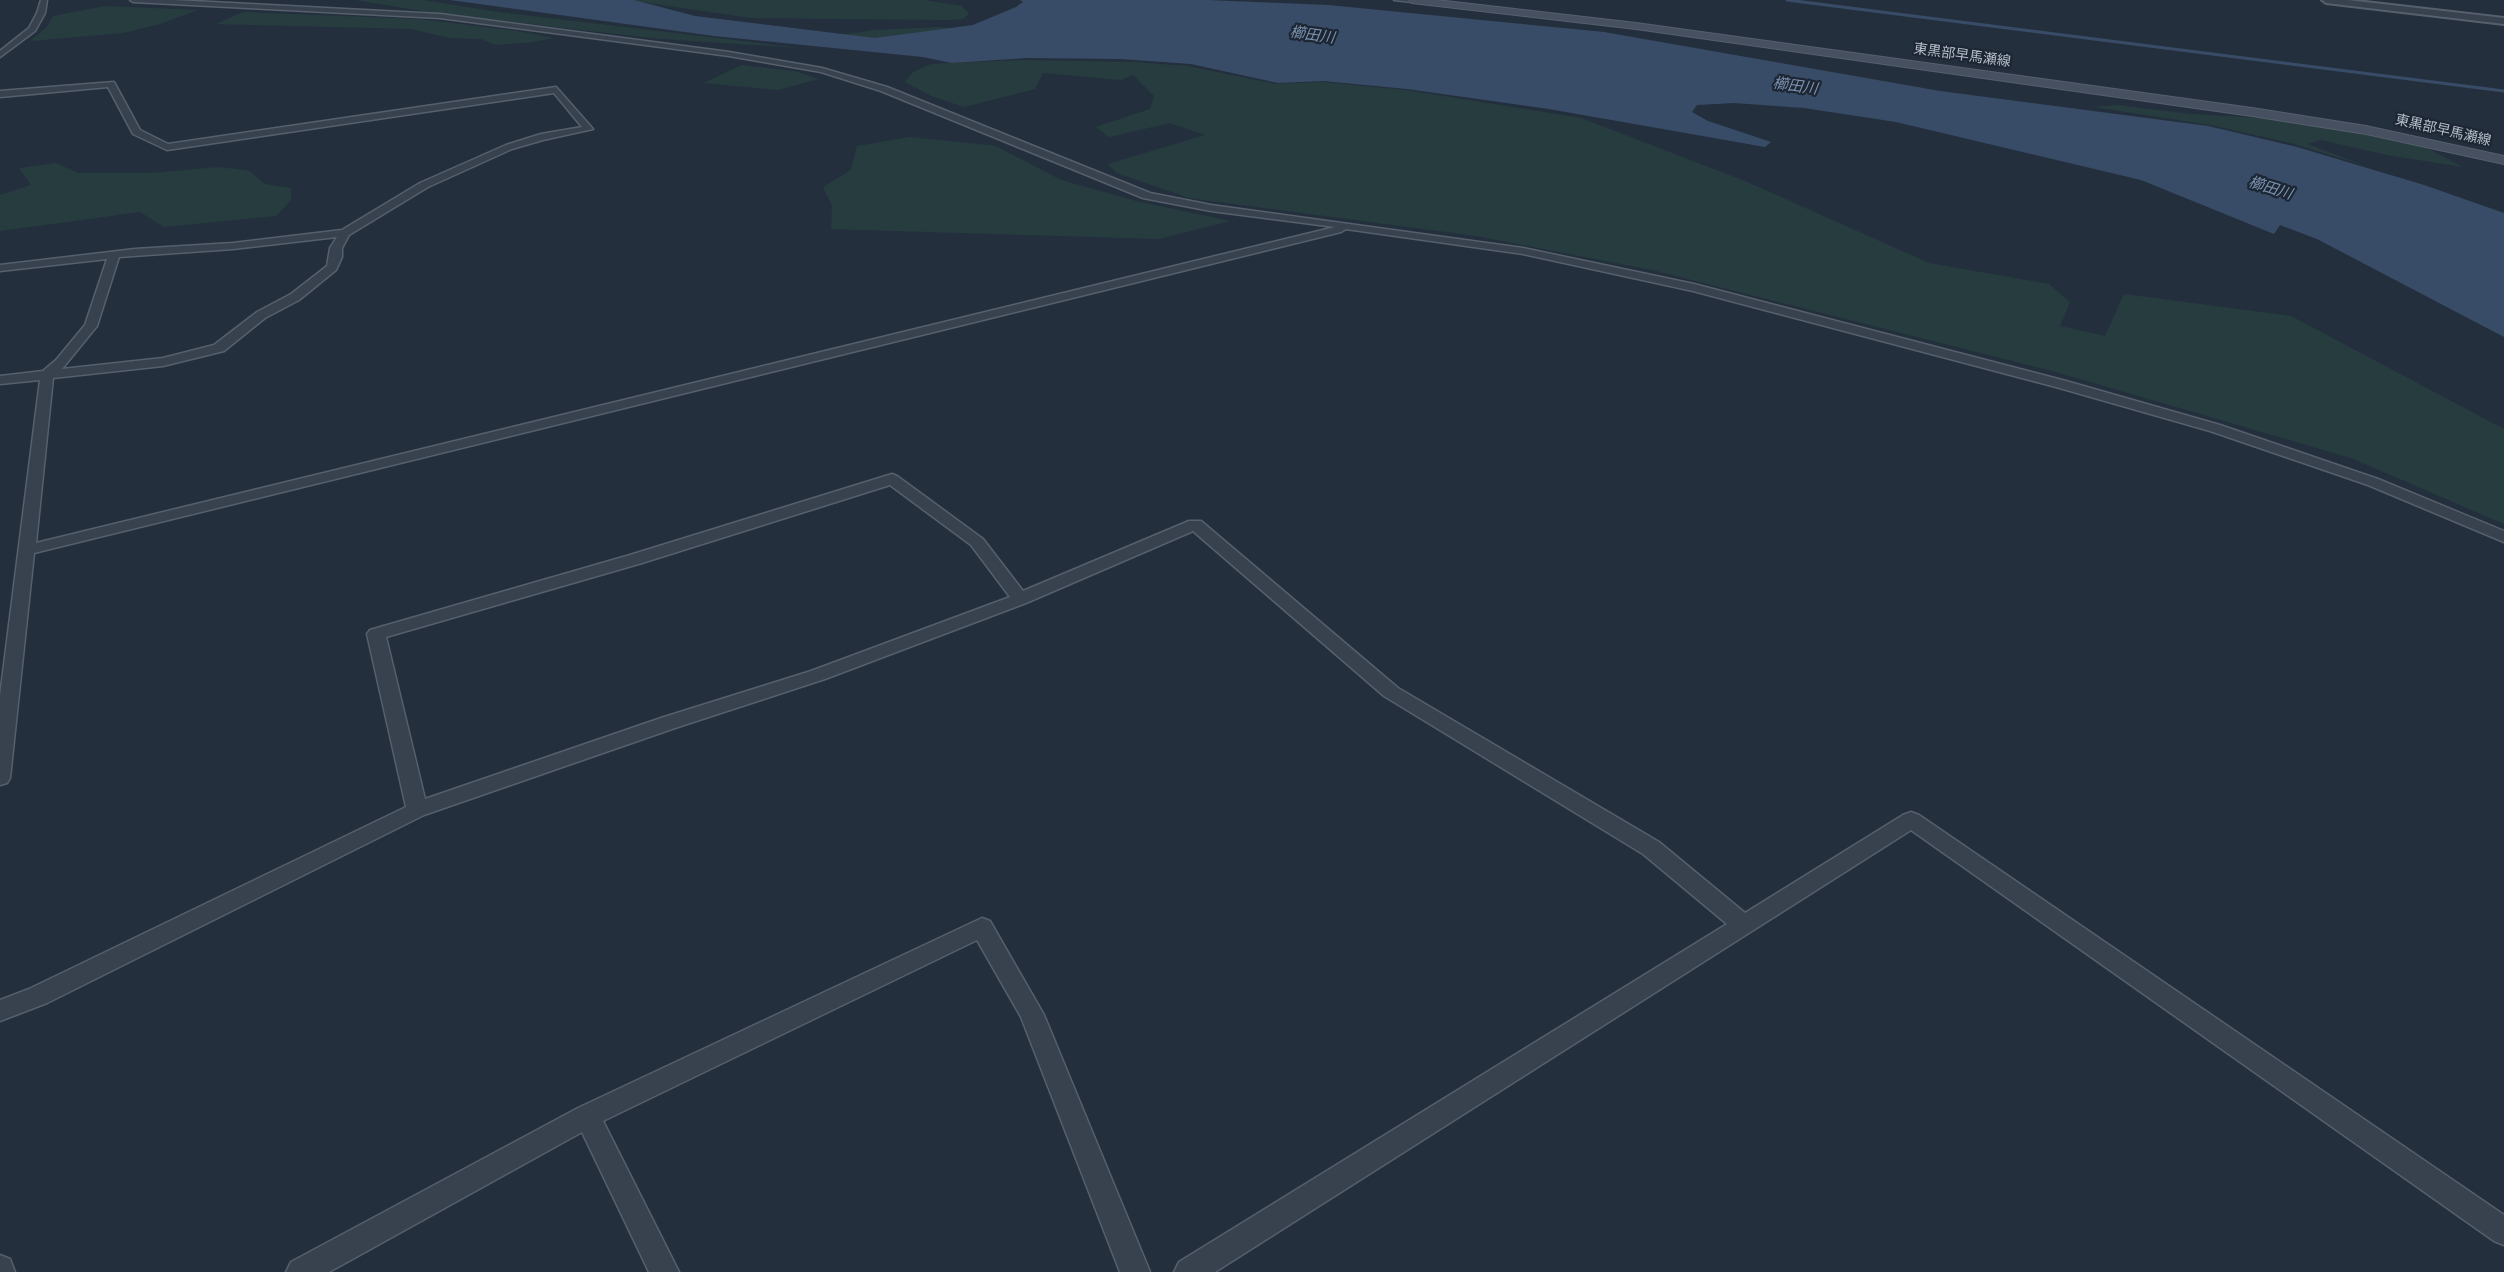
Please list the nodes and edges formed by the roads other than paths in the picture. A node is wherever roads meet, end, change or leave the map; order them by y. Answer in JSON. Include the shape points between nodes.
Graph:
{"nodes":[{"id":1,"x":44,"y":0,"type":"edge"},
{"id":2,"x":133,"y":0,"type":"edge"},
{"id":3,"x":1397,"y":0,"type":"edge"},
{"id":4,"x":1413,"y":0,"type":"edge"},
{"id":5,"x":2326,"y":0,"type":"edge"},
{"id":6,"x":2504,"y":21,"type":"edge"},
{"id":7,"x":0,"y":56,"type":"edge"},
{"id":8,"x":0,"y":94,"type":"edge"},
{"id":9,"x":2504,"y":160,"type":"edge"},
{"id":10,"x":1354,"y":226,"type":"junction"},
{"id":11,"x":345,"y":233,"type":"junction"},
{"id":12,"x":114,"y":255,"type":"junction"},
{"id":13,"x":0,"y":268,"type":"edge"},
{"id":14,"x":47,"y":375,"type":"junction"},
{"id":15,"x":0,"y":380,"type":"edge"},
{"id":16,"x":2504,"y":537,"type":"edge"},
{"id":17,"x":28,"y":550,"type":"junction"},
{"id":18,"x":1020,"y":599,"type":"junction"},
{"id":19,"x":0,"y":778,"type":"edge"},
{"id":20,"x":417,"y":810,"type":"junction"},
{"id":21,"x":1745,"y":926,"type":"junction"},
{"id":22,"x":0,"y":1011,"type":"edge"},
{"id":23,"x":587,"y":1116,"type":"junction"},
{"id":24,"x":2504,"y":1231,"type":"edge"},
{"id":25,"x":301,"y":1272,"type":"edge"},
{"id":26,"x":664,"y":1272,"type":"edge"},
{"id":27,"x":1135,"y":1272,"type":"edge"},
{"id":28,"x":1189,"y":1272,"type":"edge"}],
"edges":[{"from":1,"to":7,"type":"street","via":[[32,29]]},
{"from":2,"to":10,"type":"street","via":[[440,16],[783,62],[884,89],[1147,196]]},
{"from":3,"to":4,"type":"street"},
{"from":4,"to":9,"type":"main road","name":"東黒部早馬瀬線","via":[[1693,34],[2252,111],[2366,130]]},
{"from":5,"to":6,"type":"street"},
{"from":8,"to":11,"type":"street","via":[[111,84],[136,132],[167,147],[555,90],[588,129],[541,137],[481,157],[424,185]]},
{"from":10,"to":16,"type":"street","via":[[1597,266],[2061,384],[2215,428],[2337,469]]},
{"from":10,"to":17,"type":"street"},
{"from":11,"to":12,"type":"street"},
{"from":11,"to":14,"type":"street","via":[[336,248],[332,267],[219,348],[163,362]]},
{"from":12,"to":13,"type":"street"},
{"from":12,"to":14,"type":"street","via":[[91,326]]},
{"from":14,"to":15,"type":"street"},
{"from":14,"to":17,"type":"street"},
{"from":17,"to":19,"type":"street"},
{"from":18,"to":20,"type":"street","via":[[818,675]]},
{"from":18,"to":20,"type":"street","via":[[976,542],[892,479],[376,634]]},
{"from":18,"to":21,"type":"street","via":[[1195,524],[1390,692],[1651,848]]},
{"from":20,"to":22,"type":"street"},
{"from":21,"to":24,"type":"street","via":[[1911,820]]},
{"from":21,"to":28,"type":"street"},
{"from":23,"to":25,"type":"street"},
{"from":23,"to":26,"type":"street"},
{"from":23,"to":27,"type":"street","via":[[982,927],[1032,1015]]}]}
